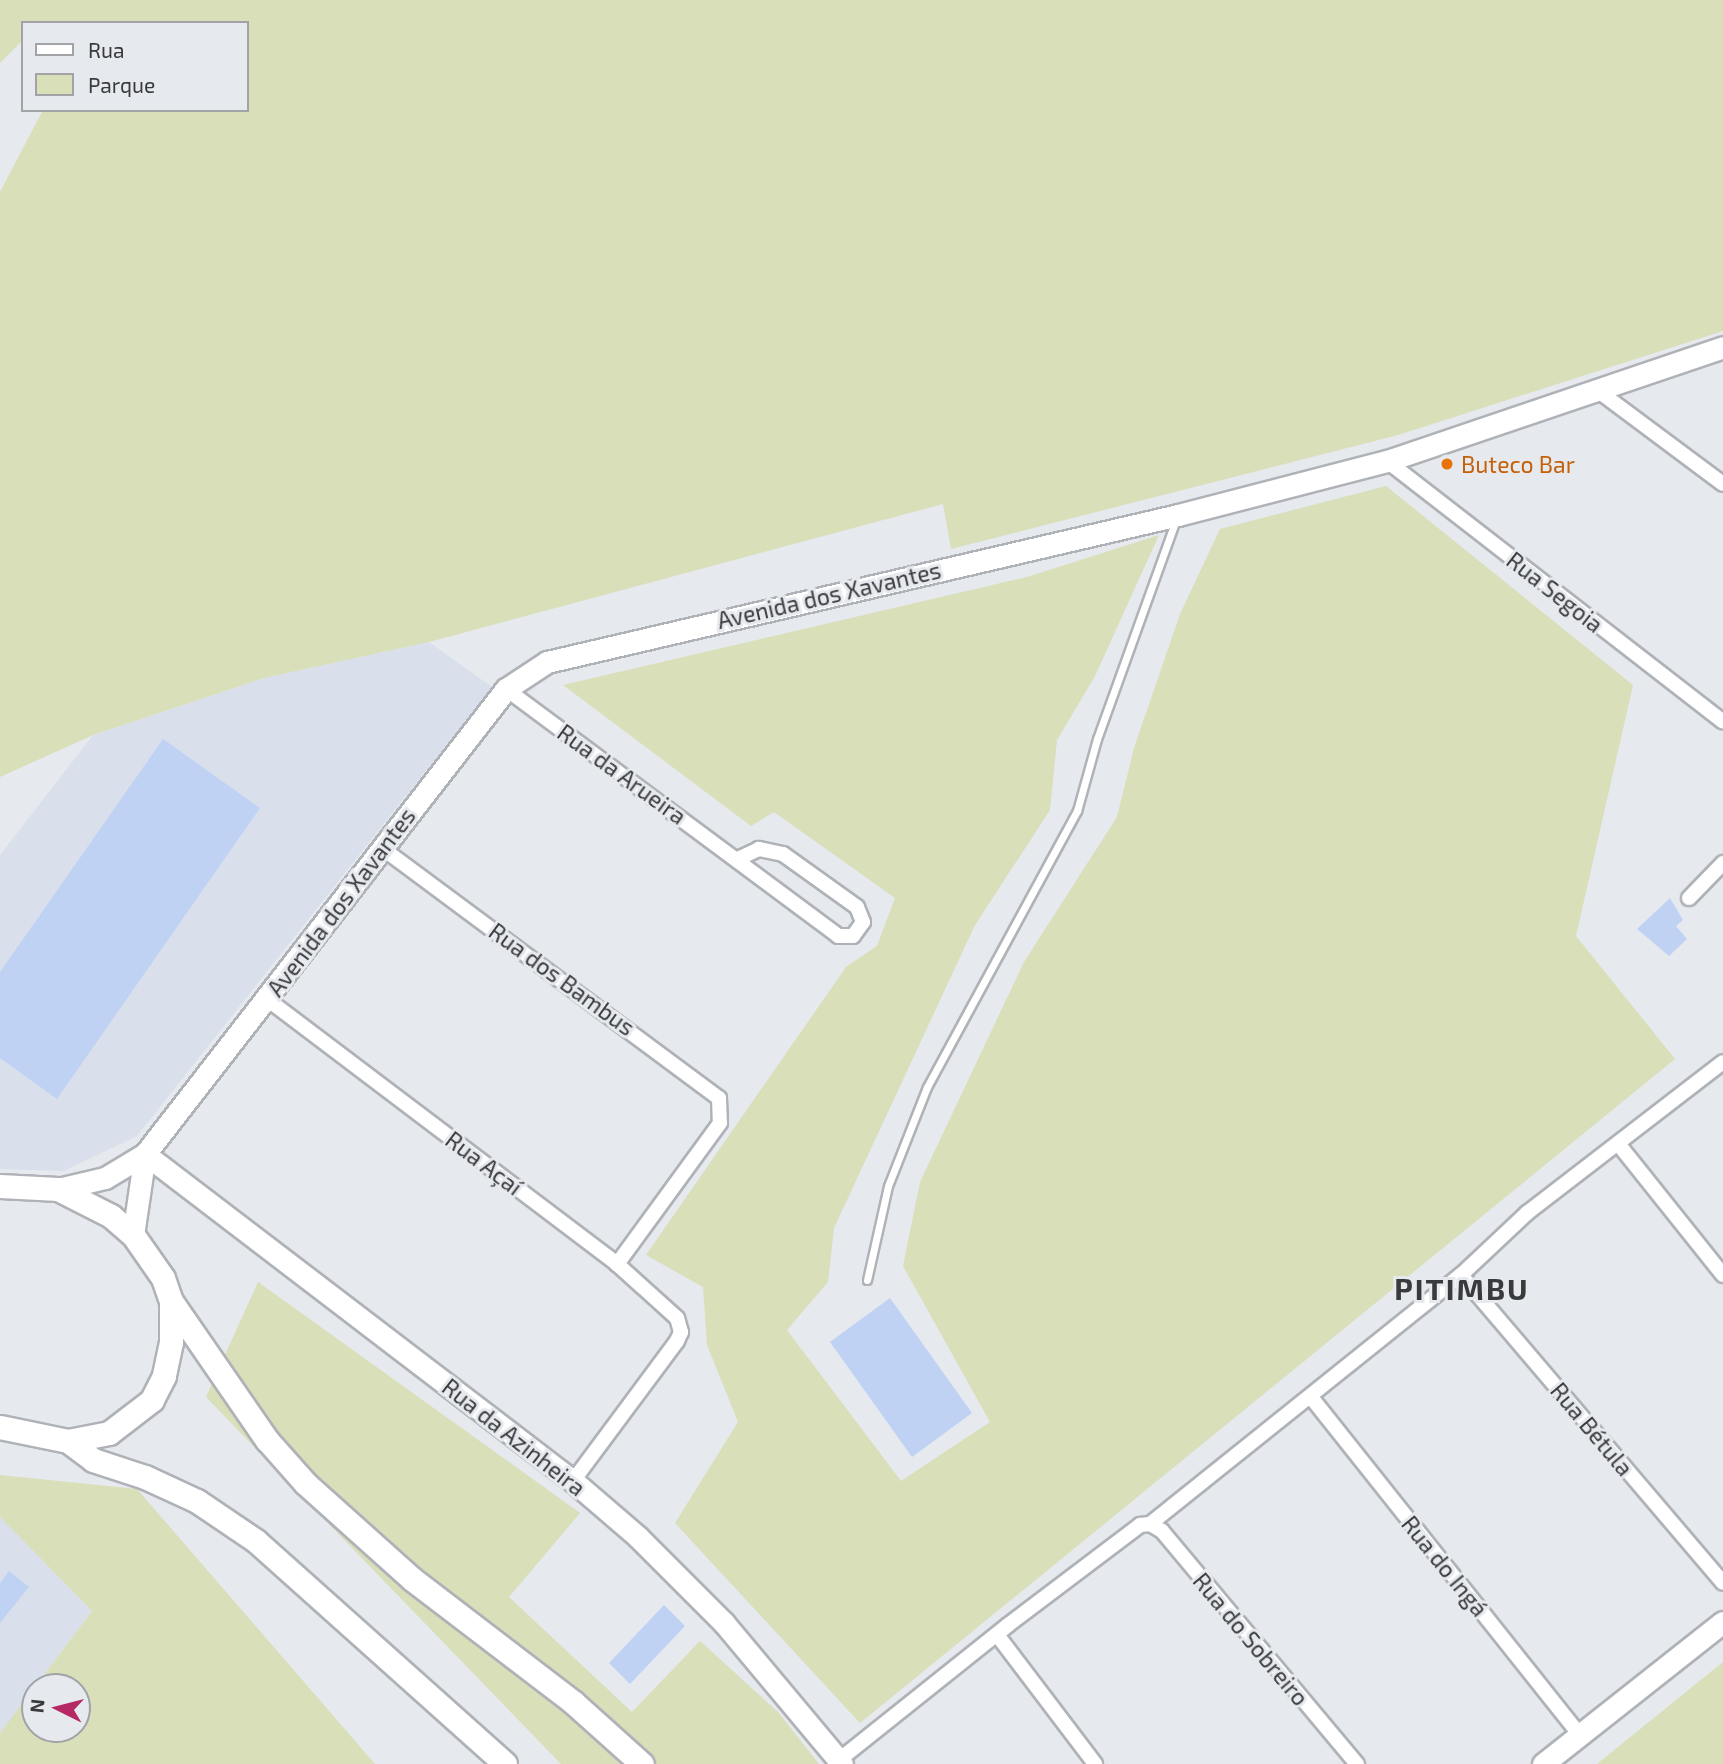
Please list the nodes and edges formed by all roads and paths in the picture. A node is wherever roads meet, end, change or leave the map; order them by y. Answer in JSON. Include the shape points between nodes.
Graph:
{"nodes":[{"id":1,"x":1723,"y":347,"type":"edge"},
{"id":2,"x":1597,"y":390,"type":"junction"},
{"id":3,"x":1387,"y":461,"type":"junction"},
{"id":4,"x":1723,"y":484,"type":"edge"},
{"id":5,"x":1178,"y":515,"type":"junction"},
{"id":6,"x":506,"y":690,"type":"junction"},
{"id":7,"x":1723,"y":722,"type":"edge"},
{"id":8,"x":382,"y":848,"type":"junction"},
{"id":9,"x":738,"y":859,"type":"junction"},
{"id":10,"x":1723,"y":863,"type":"edge"},
{"id":11,"x":1689,"y":898,"type":"dead end"},
{"id":12,"x":267,"y":999,"type":"junction"},
{"id":13,"x":1723,"y":1062,"type":"edge"},
{"id":14,"x":1620,"y":1146,"type":"junction"},
{"id":15,"x":145,"y":1154,"type":"junction"},
{"id":16,"x":0,"y":1186,"type":"edge"},
{"id":17,"x":58,"y":1189,"type":"junction"},
{"id":18,"x":134,"y":1235,"type":"junction"},
{"id":19,"x":617,"y":1264,"type":"junction"},
{"id":20,"x":1461,"y":1275,"type":"junction"},
{"id":21,"x":1723,"y":1275,"type":"edge"},
{"id":22,"x":867,"y":1280,"type":"dead end"},
{"id":23,"x":170,"y":1301,"type":"junction"},
{"id":24,"x":1311,"y":1396,"type":"junction"},
{"id":25,"x":4,"y":1431,"type":"edge"},
{"id":26,"x":68,"y":1441,"type":"junction"},
{"id":27,"x":572,"y":1480,"type":"junction"},
{"id":28,"x":1145,"y":1524,"type":"junction"},
{"id":29,"x":1723,"y":1583,"type":"edge"},
{"id":30,"x":1723,"y":1622,"type":"edge"},
{"id":31,"x":998,"y":1636,"type":"junction"},
{"id":32,"x":1580,"y":1735,"type":"junction"},
{"id":33,"x":840,"y":1762,"type":"edge"},
{"id":34,"x":505,"y":1764,"type":"edge"},
{"id":35,"x":642,"y":1764,"type":"edge"},
{"id":36,"x":1095,"y":1764,"type":"edge"},
{"id":37,"x":1357,"y":1764,"type":"edge"},
{"id":38,"x":1544,"y":1764,"type":"edge"}],
"edges":[{"from":1,"to":2,"type":"main road","name":"Avenida dos Xavantes"},
{"from":2,"to":3,"type":"main road","name":"Avenida dos Xavantes"},
{"from":2,"to":4,"type":"street"},
{"from":3,"to":5,"type":"main road","name":"Avenida dos Xavantes"},
{"from":3,"to":7,"type":"street","name":"Rua Segoia"},
{"from":5,"to":6,"type":"main road","name":"Avenida dos Xavantes","via":[[601,647],[547,662]]},
{"from":5,"to":22,"type":"lane","via":[[1097,739],[1077,811],[927,1087],[888,1186]]},
{"from":6,"to":8,"type":"main road","name":"Avenida dos Xavantes"},
{"from":6,"to":9,"type":"street","name":"Rua da Arueira"},
{"from":8,"to":12,"type":"main road","name":"Avenida dos Xavantes"},
{"from":8,"to":19,"type":"street","name":"Rua dos Bambus","via":[[719,1098],[720,1123]]},
{"from":9,"to":9,"type":"street","name":"Rua da Arueira","via":[[759,849],[783,854],[857,907],[862,915],[858,930],[853,936],[838,936]]},
{"from":10,"to":11,"type":"street"},
{"from":12,"to":15,"type":"main road","name":"Avenida dos Xavantes"},
{"from":12,"to":19,"type":"street","name":"Rua Açaí"},
{"from":13,"to":14,"type":"street"},
{"from":14,"to":20,"type":"street","via":[[1527,1213]]},
{"from":14,"to":21,"type":"street"},
{"from":15,"to":17,"type":"main road","name":"Avenida dos Xavantes","via":[[105,1178]]},
{"from":15,"to":18,"type":"main road"},
{"from":15,"to":27,"type":"main road","name":"Rua da Azinheira"},
{"from":16,"to":17,"type":"main road"},
{"from":17,"to":18,"type":"main road","via":[[111,1216]]},
{"from":18,"to":23,"type":"main road","via":[[152,1255]]},
{"from":19,"to":27,"type":"street","name":"Rua Açaí","via":[[677,1318],[681,1332]]},
{"from":20,"to":24,"type":"street"},
{"from":20,"to":29,"type":"street","name":"Rua Bétula"},
{"from":23,"to":26,"type":"main road","via":[[171,1342],[164,1376],[152,1400],[109,1433]]},
{"from":23,"to":35,"type":"main road","via":[[267,1440],[305,1483],[412,1579],[574,1703]]},
{"from":24,"to":28,"type":"street"},
{"from":24,"to":32,"type":"street","name":"Rua do Ingá"},
{"from":25,"to":26,"type":"main road"},
{"from":26,"to":34,"type":"main road","via":[[93,1460],[169,1486],[236,1527]]},
{"from":27,"to":33,"type":"main road","name":"Rua da Azinheira","via":[[638,1537],[724,1623]]},
{"from":28,"to":31,"type":"street"},
{"from":28,"to":37,"type":"street","name":"Rua do Sobreiro","via":[[1162,1531]]},
{"from":30,"to":32,"type":"main road"},
{"from":31,"to":33,"type":"street"},
{"from":31,"to":36,"type":"street"},
{"from":32,"to":38,"type":"main road"}]}
